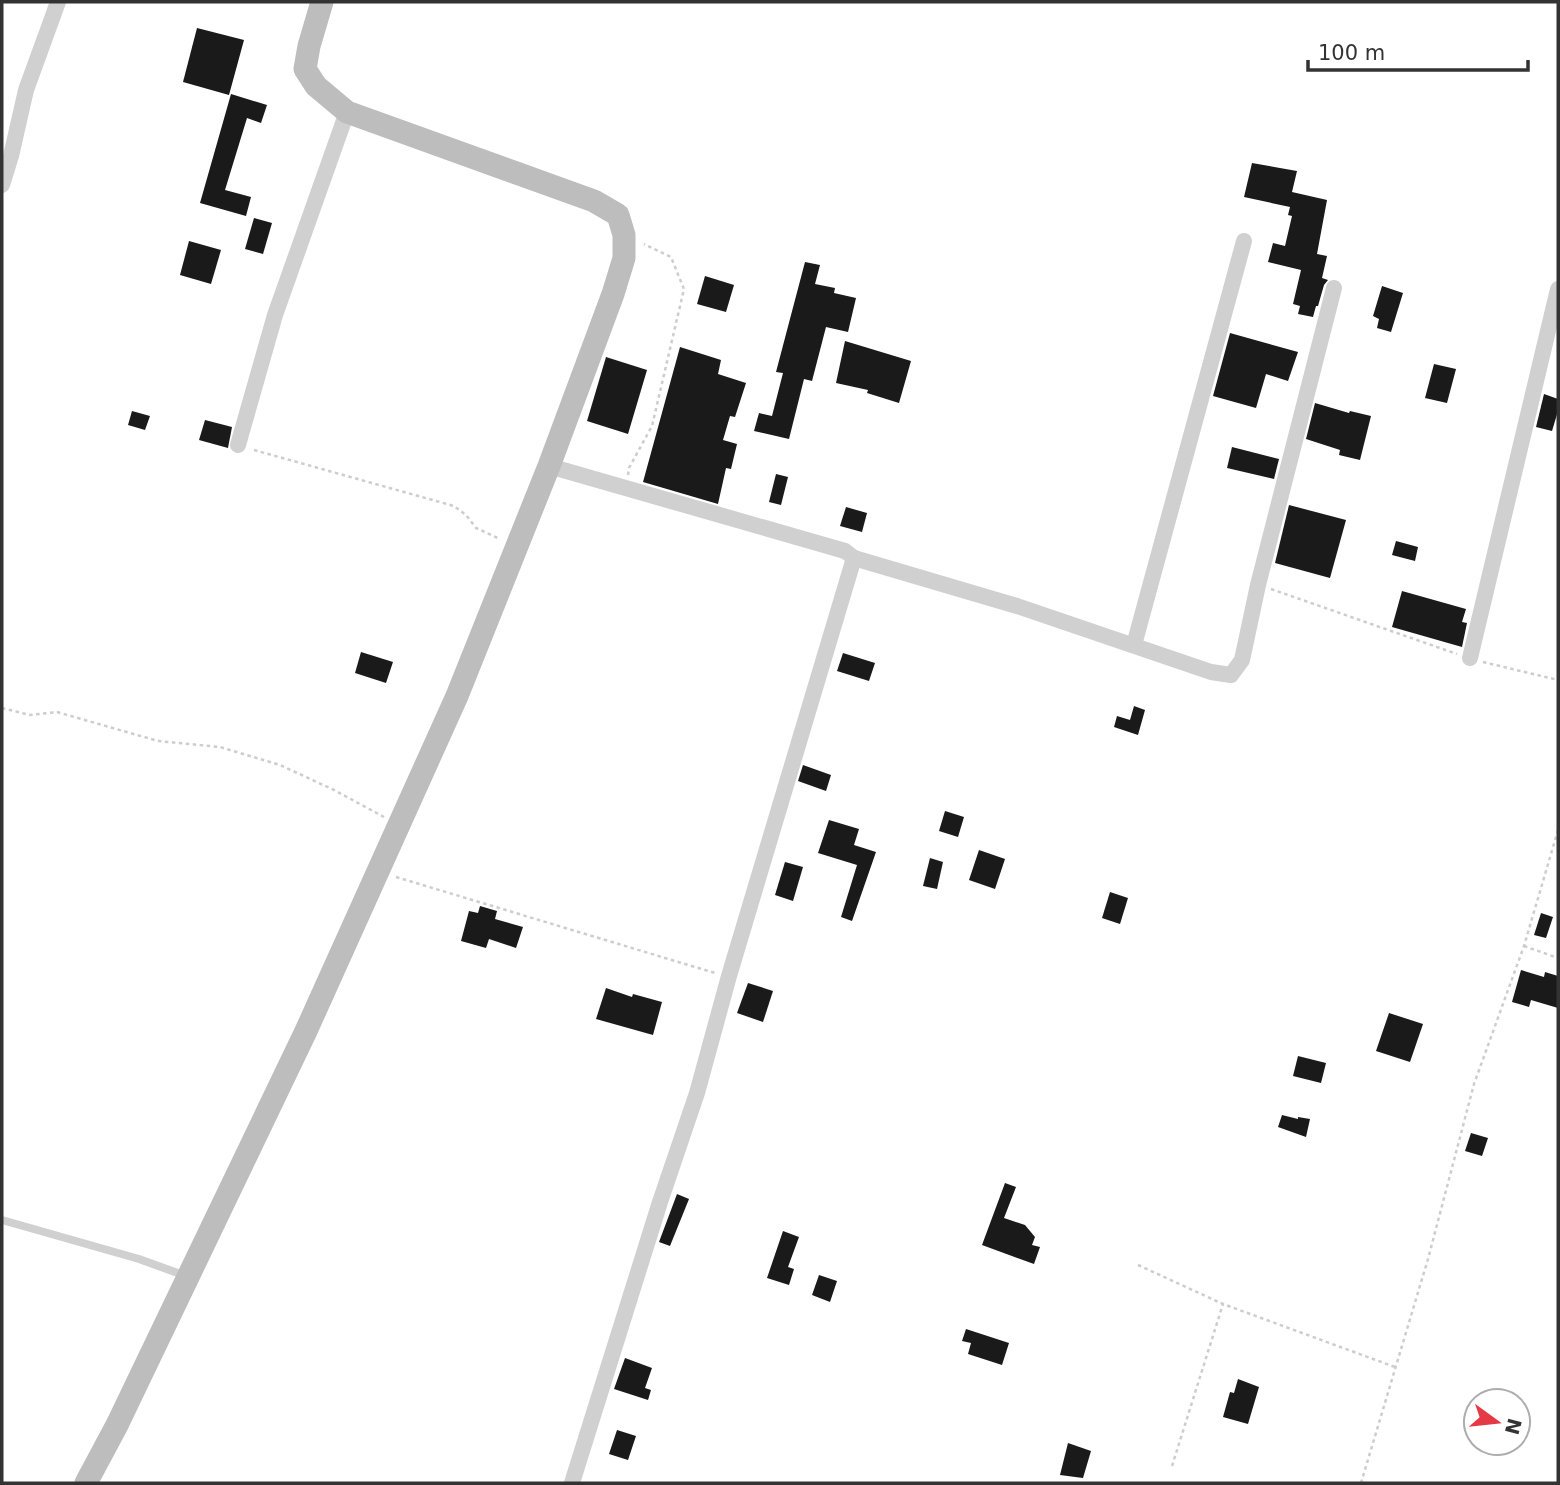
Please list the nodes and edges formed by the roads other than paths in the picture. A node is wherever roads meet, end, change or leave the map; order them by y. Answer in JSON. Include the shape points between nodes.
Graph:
{"nodes":[{"id":1,"x":58,"y":2,"type":"edge"},
{"id":2,"x":322,"y":2,"type":"edge"},
{"id":3,"x":347,"y":112,"type":"junction"},
{"id":4,"x":2,"y":185,"type":"edge"},
{"id":5,"x":1244,"y":241,"type":"dead end"},
{"id":6,"x":1334,"y":288,"type":"dead end"},
{"id":7,"x":1558,"y":289,"type":"edge"},
{"id":8,"x":238,"y":445,"type":"road end"},
{"id":9,"x":550,"y":466,"type":"junction"},
{"id":10,"x":854,"y":558,"type":"junction"},
{"id":11,"x":1134,"y":645,"type":"junction"},
{"id":12,"x":1470,"y":658,"type":"road end"},
{"id":13,"x":2,"y":1220,"type":"edge"},
{"id":14,"x":187,"y":1276,"type":"junction"},
{"id":15,"x":86,"y":1483,"type":"edge"},
{"id":16,"x":572,"y":1483,"type":"edge"}],
"edges":[{"from":1,"to":4,"type":"street","via":[[26,90]]},
{"from":2,"to":3,"type":"street","via":[[305,69],[316,86]]},
{"from":3,"to":8,"type":"street","via":[[275,315]]},
{"from":3,"to":9,"type":"street","via":[[594,201],[618,215],[624,258]]},
{"from":5,"to":11,"type":"street"},
{"from":6,"to":11,"type":"street","via":[[1242,660],[1231,675]]},
{"from":7,"to":12,"type":"street"},
{"from":9,"to":10,"type":"street","via":[[845,551]]},
{"from":9,"to":14,"type":"street","via":[[400,825]]},
{"from":10,"to":11,"type":"street"},
{"from":10,"to":16,"type":"street","via":[[697,1093]]},
{"from":13,"to":14,"type":"lane"},
{"from":14,"to":15,"type":"street"}]}
